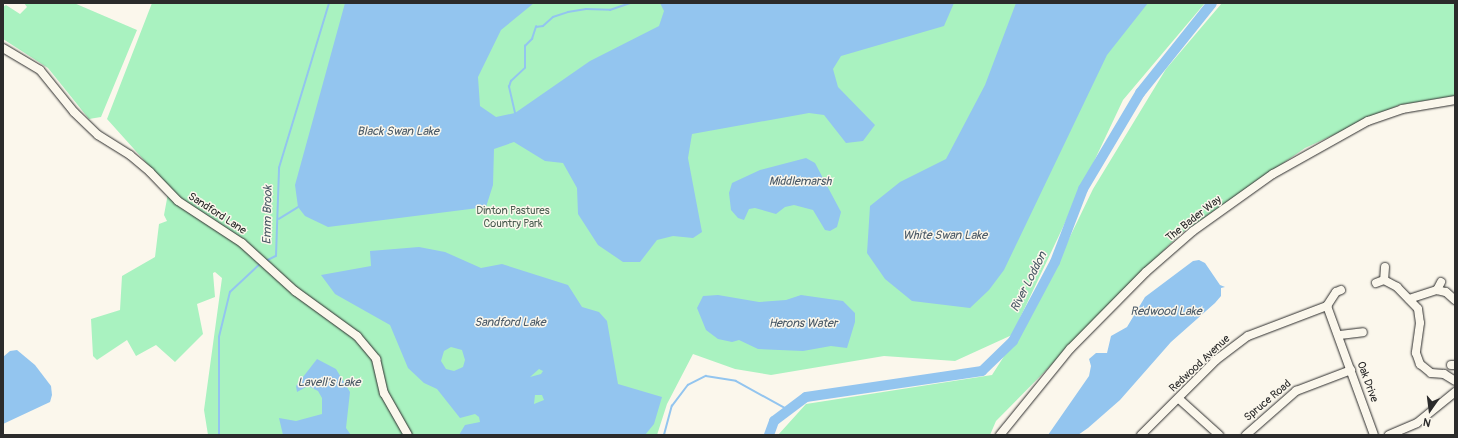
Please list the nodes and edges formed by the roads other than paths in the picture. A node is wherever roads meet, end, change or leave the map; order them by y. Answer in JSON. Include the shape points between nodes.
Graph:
{"nodes":[{"id":1,"x":3,"y":48,"type":"edge"},
{"id":2,"x":1455,"y":100,"type":"edge"},
{"id":3,"x":1385,"y":267,"type":"dead end"},
{"id":4,"x":1384,"y":280,"type":"junction"},
{"id":5,"x":1441,"y":282,"type":"dead end"},
{"id":6,"x":1376,"y":283,"type":"dead end"},
{"id":7,"x":1341,"y":290,"type":"dead end"},
{"id":8,"x":1437,"y":290,"type":"junction"},
{"id":9,"x":1409,"y":299,"type":"junction"},
{"id":10,"x":1455,"y":300,"type":"edge"},
{"id":11,"x":1327,"y":306,"type":"junction"},
{"id":12,"x":1363,"y":332,"type":"dead end"},
{"id":13,"x":1340,"y":335,"type":"junction"},
{"id":14,"x":1351,"y":370,"type":"junction"},
{"id":15,"x":1455,"y":381,"type":"edge"},
{"id":16,"x":1455,"y":392,"type":"edge"},
{"id":17,"x":1180,"y":399,"type":"junction"},
{"id":18,"x":408,"y":435,"type":"edge"},
{"id":19,"x":1000,"y":435,"type":"edge"},
{"id":20,"x":1141,"y":435,"type":"edge"},
{"id":21,"x":1219,"y":435,"type":"edge"},
{"id":22,"x":1246,"y":435,"type":"edge"},
{"id":23,"x":1374,"y":435,"type":"edge"},
{"id":24,"x":1389,"y":435,"type":"edge"}],
"edges":[{"from":1,"to":18,"type":"street","name":"Sandford Lane","via":[[40,70],[74,112],[98,135],[145,168],[178,202],[242,243],[295,291],[357,336],[376,358],[386,399]]},
{"from":2,"to":19,"type":"street","name":"The Bader Way","via":[[1402,109],[1368,121],[1273,174],[1193,231],[1146,272],[1081,338],[1036,388]]},
{"from":3,"to":4,"type":"street"},
{"from":4,"to":6,"type":"street"},
{"from":4,"to":9,"type":"street"},
{"from":5,"to":8,"type":"street"},
{"from":7,"to":11,"type":"street","via":[[1336,292]]},
{"from":8,"to":9,"type":"street"},
{"from":8,"to":10,"type":"street","via":[[1446,292]]},
{"from":9,"to":15,"type":"street","via":[[1418,309],[1416,353],[1420,364],[1430,373],[1444,374]]},
{"from":11,"to":13,"type":"street","name":"Oak Drive"},
{"from":11,"to":17,"type":"street","name":"Redwood Avenue","via":[[1248,336],[1216,360]]},
{"from":12,"to":13,"type":"street"},
{"from":13,"to":14,"type":"street","name":"Oak Drive"},
{"from":14,"to":22,"type":"street","name":"Spruce Road","via":[[1296,390]]},
{"from":14,"to":23,"type":"street","name":"Oak Drive"},
{"from":16,"to":24,"type":"street","via":[[1417,423]]},
{"from":17,"to":20,"type":"street","name":"Redwood Avenue"},
{"from":17,"to":21,"type":"street"}]}
